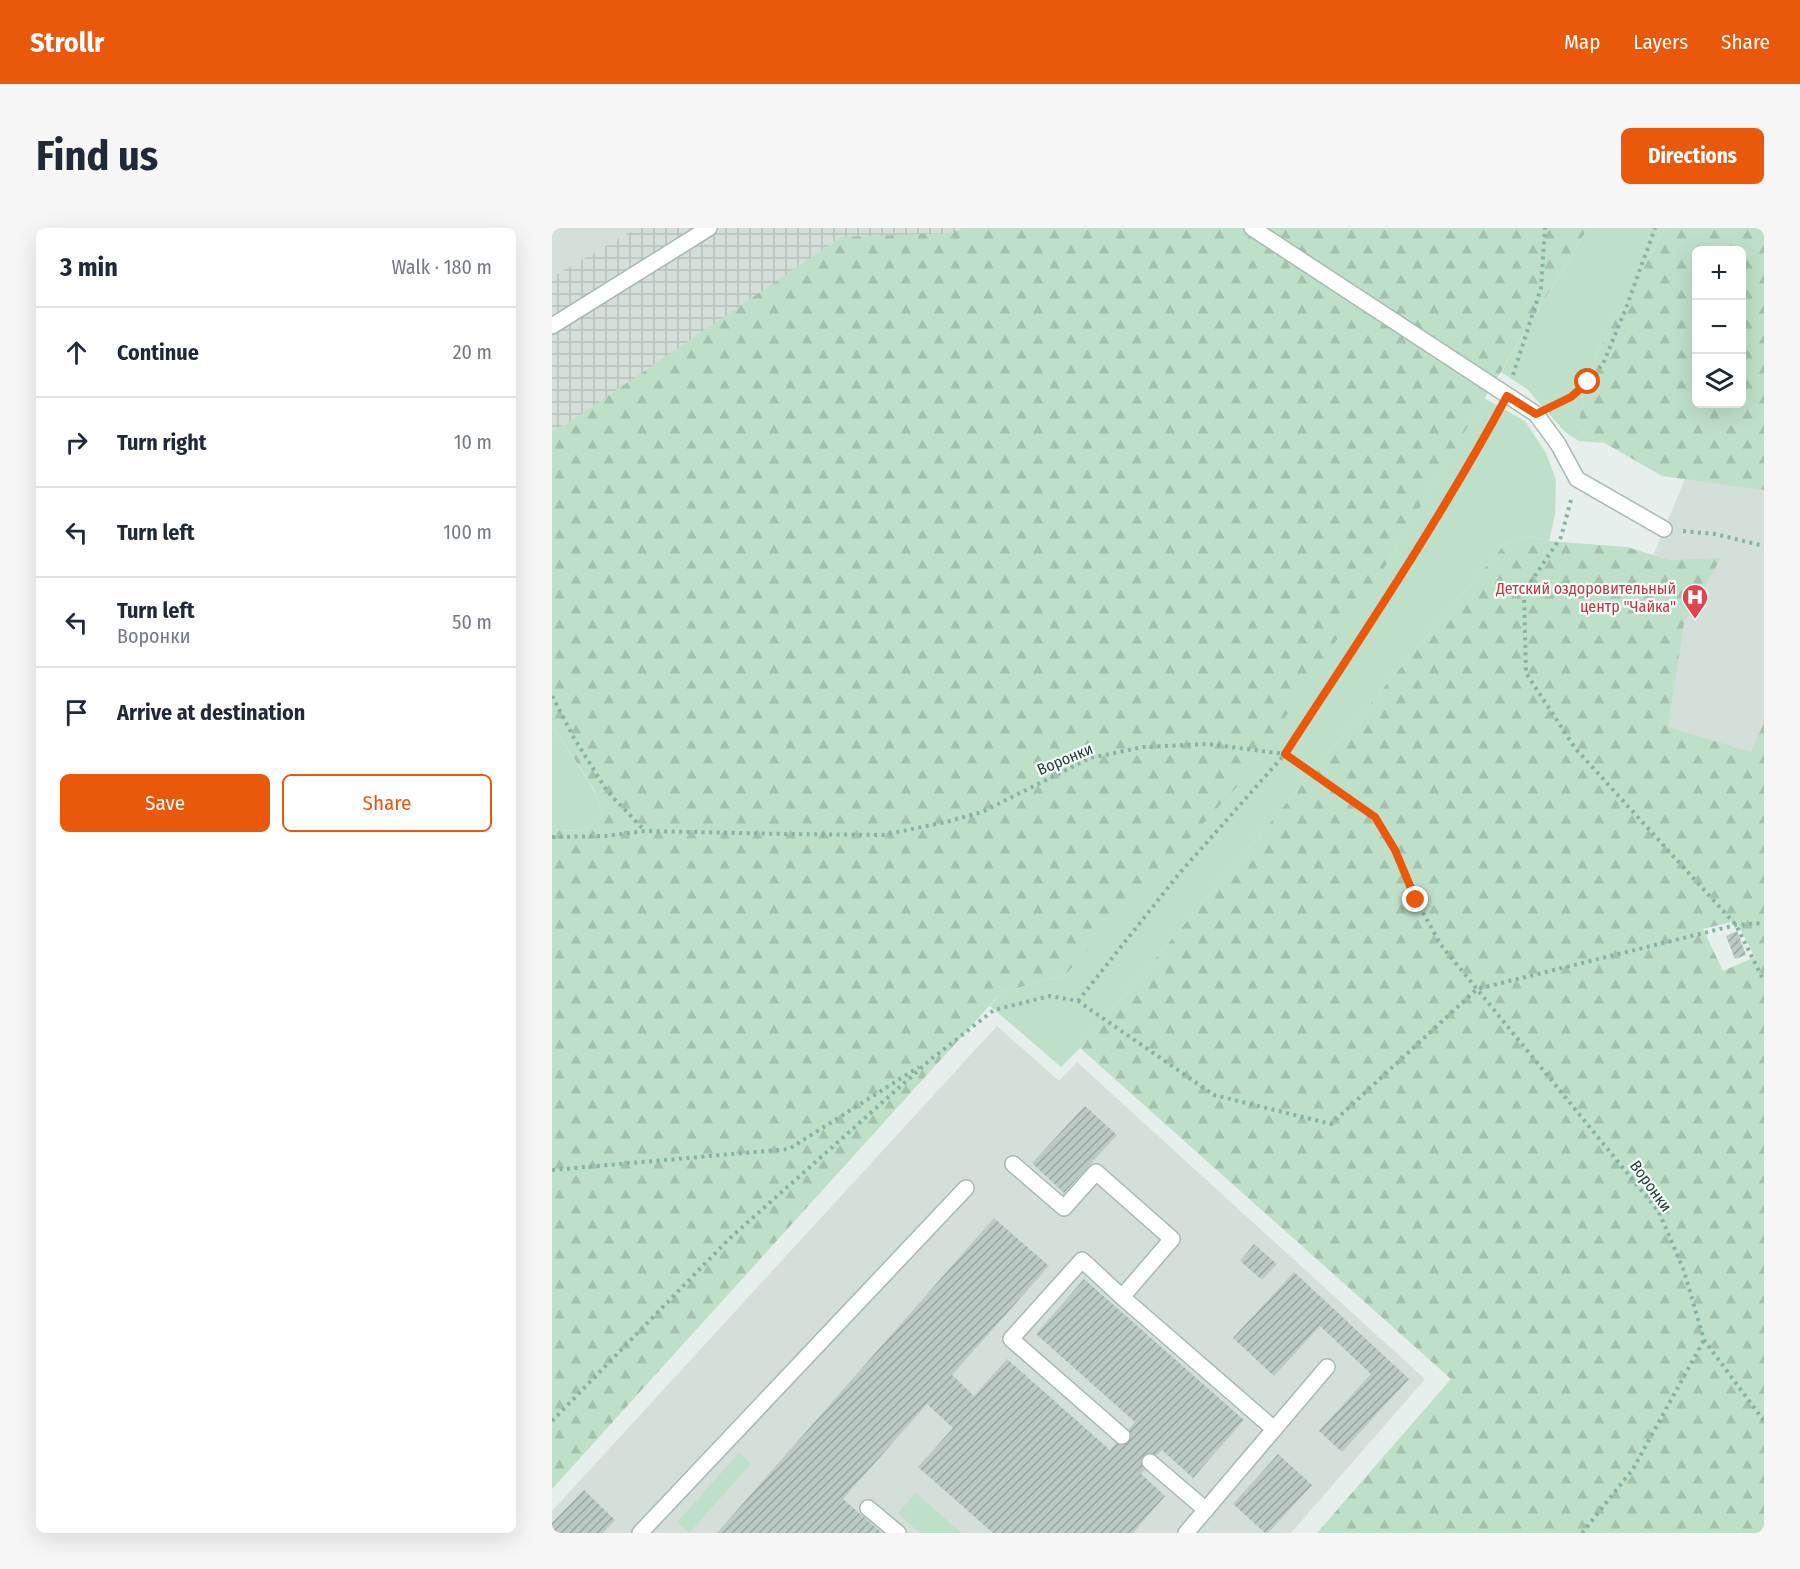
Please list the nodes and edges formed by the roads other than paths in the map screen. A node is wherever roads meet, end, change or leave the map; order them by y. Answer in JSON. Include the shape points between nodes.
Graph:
{"nodes":[{"id":1,"x":709,"y":228,"type":"edge"},
{"id":2,"x":1252,"y":228,"type":"edge"},
{"id":3,"x":552,"y":326,"type":"edge"},
{"id":4,"x":1664,"y":529,"type":"road end"},
{"id":5,"x":1013,"y":1164,"type":"dead end"},
{"id":6,"x":966,"y":1188,"type":"dead end"},
{"id":7,"x":1122,"y":1297,"type":"junction"},
{"id":8,"x":1327,"y":1367,"type":"dead end"},
{"id":9,"x":1274,"y":1429,"type":"junction"},
{"id":10,"x":1122,"y":1436,"type":"dead end"},
{"id":11,"x":1150,"y":1462,"type":"dead end"},
{"id":12,"x":868,"y":1508,"type":"dead end"},
{"id":13,"x":1206,"y":1510,"type":"junction"},
{"id":14,"x":640,"y":1533,"type":"edge"},
{"id":15,"x":898,"y":1533,"type":"edge"},
{"id":16,"x":1186,"y":1533,"type":"edge"}],
"edges":[{"from":1,"to":3,"type":"lane"},
{"from":2,"to":4,"type":"lane","via":[[1536,414],[1577,479]]},
{"from":5,"to":7,"type":"lane","via":[[1064,1208],[1096,1172],[1172,1239]]},
{"from":6,"to":14,"type":"lane"},
{"from":7,"to":9,"type":"lane"},
{"from":7,"to":10,"type":"lane","via":[[1082,1260],[1011,1339]]},
{"from":8,"to":9,"type":"lane"},
{"from":9,"to":13,"type":"lane"},
{"from":11,"to":13,"type":"lane"},
{"from":12,"to":15,"type":"lane"},
{"from":13,"to":16,"type":"lane"}]}
